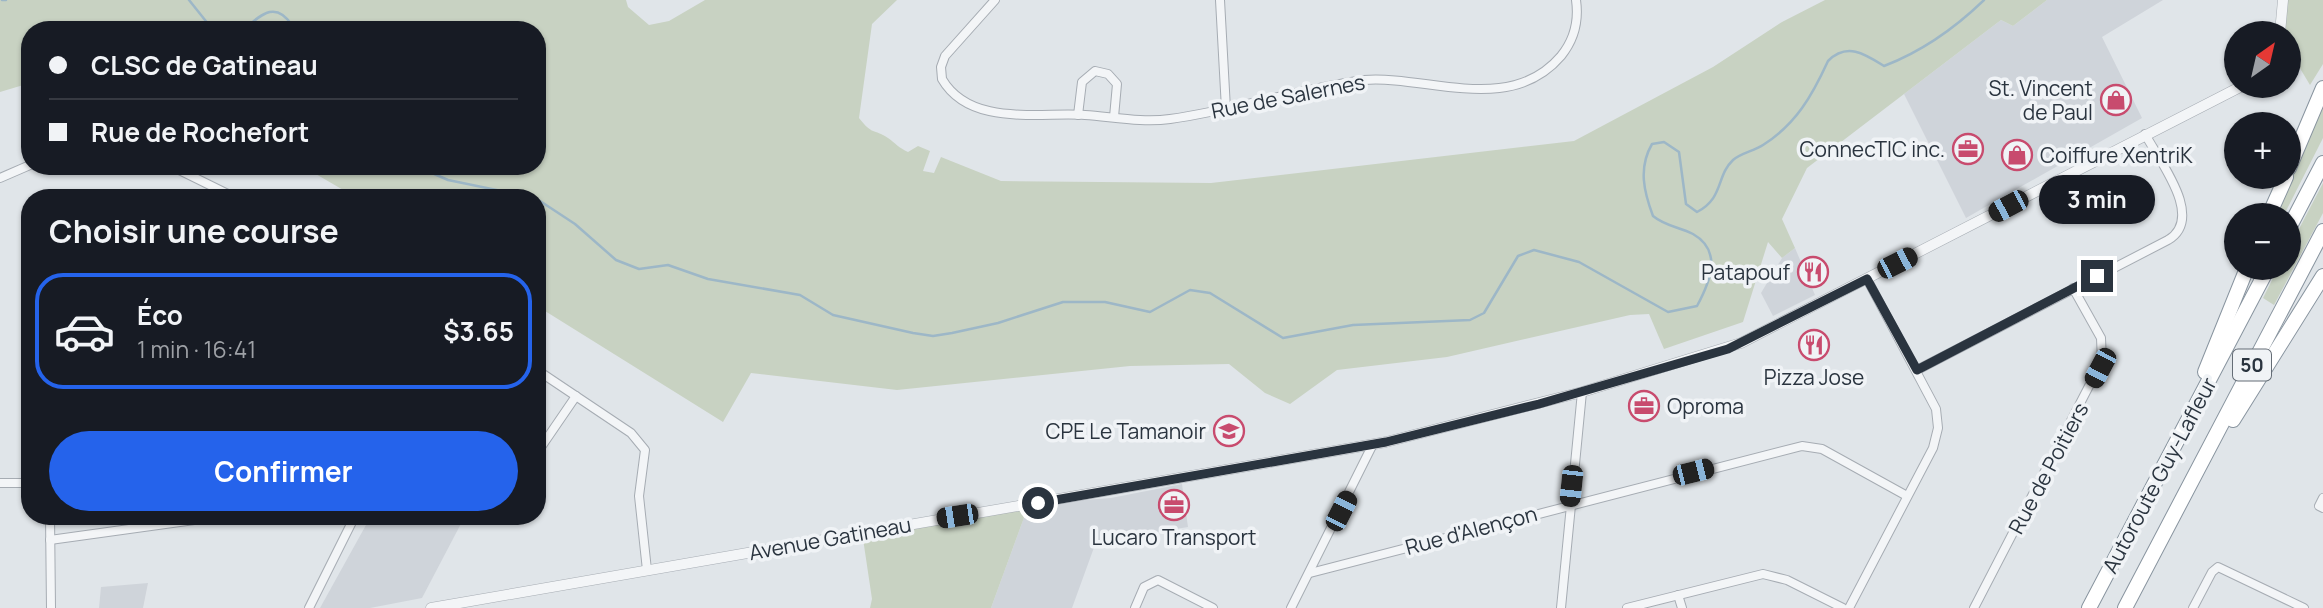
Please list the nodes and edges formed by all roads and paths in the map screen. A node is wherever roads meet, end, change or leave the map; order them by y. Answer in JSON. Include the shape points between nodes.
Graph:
{"nodes":[{"id":1,"x":995,"y":0,"type":"edge"},
{"id":2,"x":1220,"y":0,"type":"edge"},
{"id":3,"x":1576,"y":0,"type":"edge"},
{"id":4,"x":2283,"y":0,"type":"edge"},
{"id":5,"x":2281,"y":21,"type":"edge"},
{"id":6,"x":2323,"y":88,"type":"edge"},
{"id":7,"x":2224,"y":95,"type":"edge"},
{"id":8,"x":1226,"y":109,"type":"junction"},
{"id":9,"x":1078,"y":115,"type":"junction"},
{"id":10,"x":1114,"y":117,"type":"junction"},
{"id":11,"x":2145,"y":134,"type":"junction"},
{"id":12,"x":2301,"y":140,"type":"edge"},
{"id":13,"x":2323,"y":163,"type":"edge"},
{"id":14,"x":21,"y":169,"type":"edge"},
{"id":15,"x":189,"y":175,"type":"edge"},
{"id":16,"x":0,"y":178,"type":"edge"},
{"id":17,"x":218,"y":189,"type":"edge"},
{"id":18,"x":2301,"y":205,"type":"edge"},
{"id":19,"x":2323,"y":231,"type":"edge"},
{"id":20,"x":2323,"y":276,"type":"edge"},
{"id":21,"x":1867,"y":279,"type":"junction"},
{"id":22,"x":2242,"y":280,"type":"edge"},
{"id":23,"x":2262,"y":280,"type":"edge"},
{"id":24,"x":2073,"y":288,"type":"junction"},
{"id":25,"x":1917,"y":370,"type":"junction"},
{"id":26,"x":546,"y":376,"type":"edge"},
{"id":27,"x":1582,"y":392,"type":"junction"},
{"id":28,"x":576,"y":396,"type":"junction"},
{"id":29,"x":2180,"y":435,"type":"junction"},
{"id":30,"x":546,"y":440,"type":"edge"},
{"id":31,"x":1373,"y":444,"type":"junction"},
{"id":32,"x":21,"y":483,"type":"edge"},
{"id":33,"x":0,"y":484,"type":"edge"},
{"id":34,"x":1907,"y":496,"type":"junction"},
{"id":35,"x":2323,"y":499,"type":"edge"},
{"id":36,"x":2181,"y":500,"type":"junction"},
{"id":37,"x":1569,"y":504,"type":"junction"},
{"id":38,"x":2323,"y":508,"type":"edge"},
{"id":39,"x":50,"y":525,"type":"edge"},
{"id":40,"x":156,"y":525,"type":"edge"},
{"id":41,"x":350,"y":525,"type":"edge"},
{"id":42,"x":50,"y":540,"type":"junction"},
{"id":43,"x":647,"y":570,"type":"junction"},
{"id":44,"x":1310,"y":573,"type":"junction"},
{"id":45,"x":1678,"y":595,"type":"junction"},
{"id":46,"x":437,"y":607,"type":"edge"},
{"id":47,"x":51,"y":608,"type":"edge"},
{"id":48,"x":309,"y":608,"type":"edge"},
{"id":49,"x":1135,"y":608,"type":"edge"},
{"id":50,"x":1213,"y":608,"type":"edge"},
{"id":51,"x":1291,"y":608,"type":"edge"},
{"id":52,"x":1561,"y":608,"type":"edge"},
{"id":53,"x":1628,"y":608,"type":"edge"},
{"id":54,"x":1682,"y":608,"type":"edge"},
{"id":55,"x":1843,"y":608,"type":"edge"},
{"id":56,"x":1849,"y":608,"type":"edge"},
{"id":57,"x":1974,"y":608,"type":"edge"},
{"id":58,"x":2089,"y":608,"type":"edge"},
{"id":59,"x":2125,"y":608,"type":"edge"},
{"id":60,"x":2193,"y":608,"type":"edge"},
{"id":61,"x":2304,"y":608,"type":"edge"}],
"edges":[{"from":1,"to":9,"type":"street","name":"Rue de Salernes","via":[[946,56],[940,73],[945,84],[963,99],[991,111]]},
{"from":2,"to":8,"type":"street"},
{"from":3,"to":8,"type":"street","name":"Rue de Salernes","via":[[1570,43],[1548,70],[1527,81],[1468,89],[1364,80]]},
{"from":4,"to":5,"type":"street"},
{"from":6,"to":12,"type":"highway"},
{"from":7,"to":11,"type":"street","name":"Avenue Gatineau"},
{"from":8,"to":10,"type":"street","name":"Rue de Salernes","via":[[1161,120]]},
{"from":9,"to":10,"type":"street","name":"Rue de Salernes"},
{"from":9,"to":10,"type":"street","via":[[1082,82],[1095,71],[1108,74],[1116,84]]},
{"from":11,"to":21,"type":"street","name":"Avenue Gatineau"},
{"from":11,"to":24,"type":"street","via":[[2182,204],[2183,225],[2168,240]]},
{"from":13,"to":18,"type":"highway"},
{"from":14,"to":16,"type":"street"},
{"from":15,"to":17,"type":"street"},
{"from":19,"to":36,"type":"highway","name":"Autoroute Guy-Lafleur","number":"50"},
{"from":20,"to":36,"type":"highway"},
{"from":21,"to":25,"type":"street"},
{"from":21,"to":27,"type":"street","name":"Avenue Gatineau","via":[[1728,349]]},
{"from":22,"to":29,"type":"highway"},
{"from":23,"to":29,"type":"highway","name":"Autoroute Guy-Lafleur","number":"50"},
{"from":24,"to":25,"type":"street"},
{"from":24,"to":57,"type":"street","name":"Rue de Poitiers","via":[[2101,338],[2102,361]]},
{"from":25,"to":34,"type":"street","via":[[1936,409],[1938,428],[1933,448]]},
{"from":26,"to":28,"type":"street"},
{"from":27,"to":31,"type":"street","name":"Avenue Gatineau"},
{"from":27,"to":37,"type":"street"},
{"from":28,"to":30,"type":"street"},
{"from":28,"to":43,"type":"street","via":[[631,433],[645,450],[639,496]]},
{"from":29,"to":58,"type":"highway","name":"Autoroute Guy-Lafleur","number":"50"},
{"from":31,"to":43,"type":"street","name":"Avenue Gatineau"},
{"from":31,"to":44,"type":"street"},
{"from":32,"to":33,"type":"street"},
{"from":34,"to":37,"type":"street","name":"Rue d'Alençon","via":[[1822,449],[1801,446]]},
{"from":34,"to":56,"type":"street"},
{"from":35,"to":38,"type":"street","via":[[2319,506]]},
{"from":36,"to":59,"type":"highway","name":"Autoroute Guy-Lafleur","number":"50"},
{"from":37,"to":44,"type":"street","name":"Rue d'Alençon"},
{"from":37,"to":52,"type":"street"},
{"from":39,"to":42,"type":"street"},
{"from":40,"to":42,"type":"street"},
{"from":41,"to":48,"type":"street"},
{"from":42,"to":47,"type":"street"},
{"from":43,"to":46,"type":"street","name":"Avenue Gatineau"},
{"from":44,"to":51,"type":"street"},
{"from":45,"to":53,"type":"street"},
{"from":45,"to":54,"type":"street"},
{"from":45,"to":55,"type":"street","via":[[1763,574],[1787,580]]},
{"from":49,"to":50,"type":"street","via":[[1143,587],[1158,580]]},
{"from":60,"to":61,"type":"street","via":[[2218,566]]}]}
